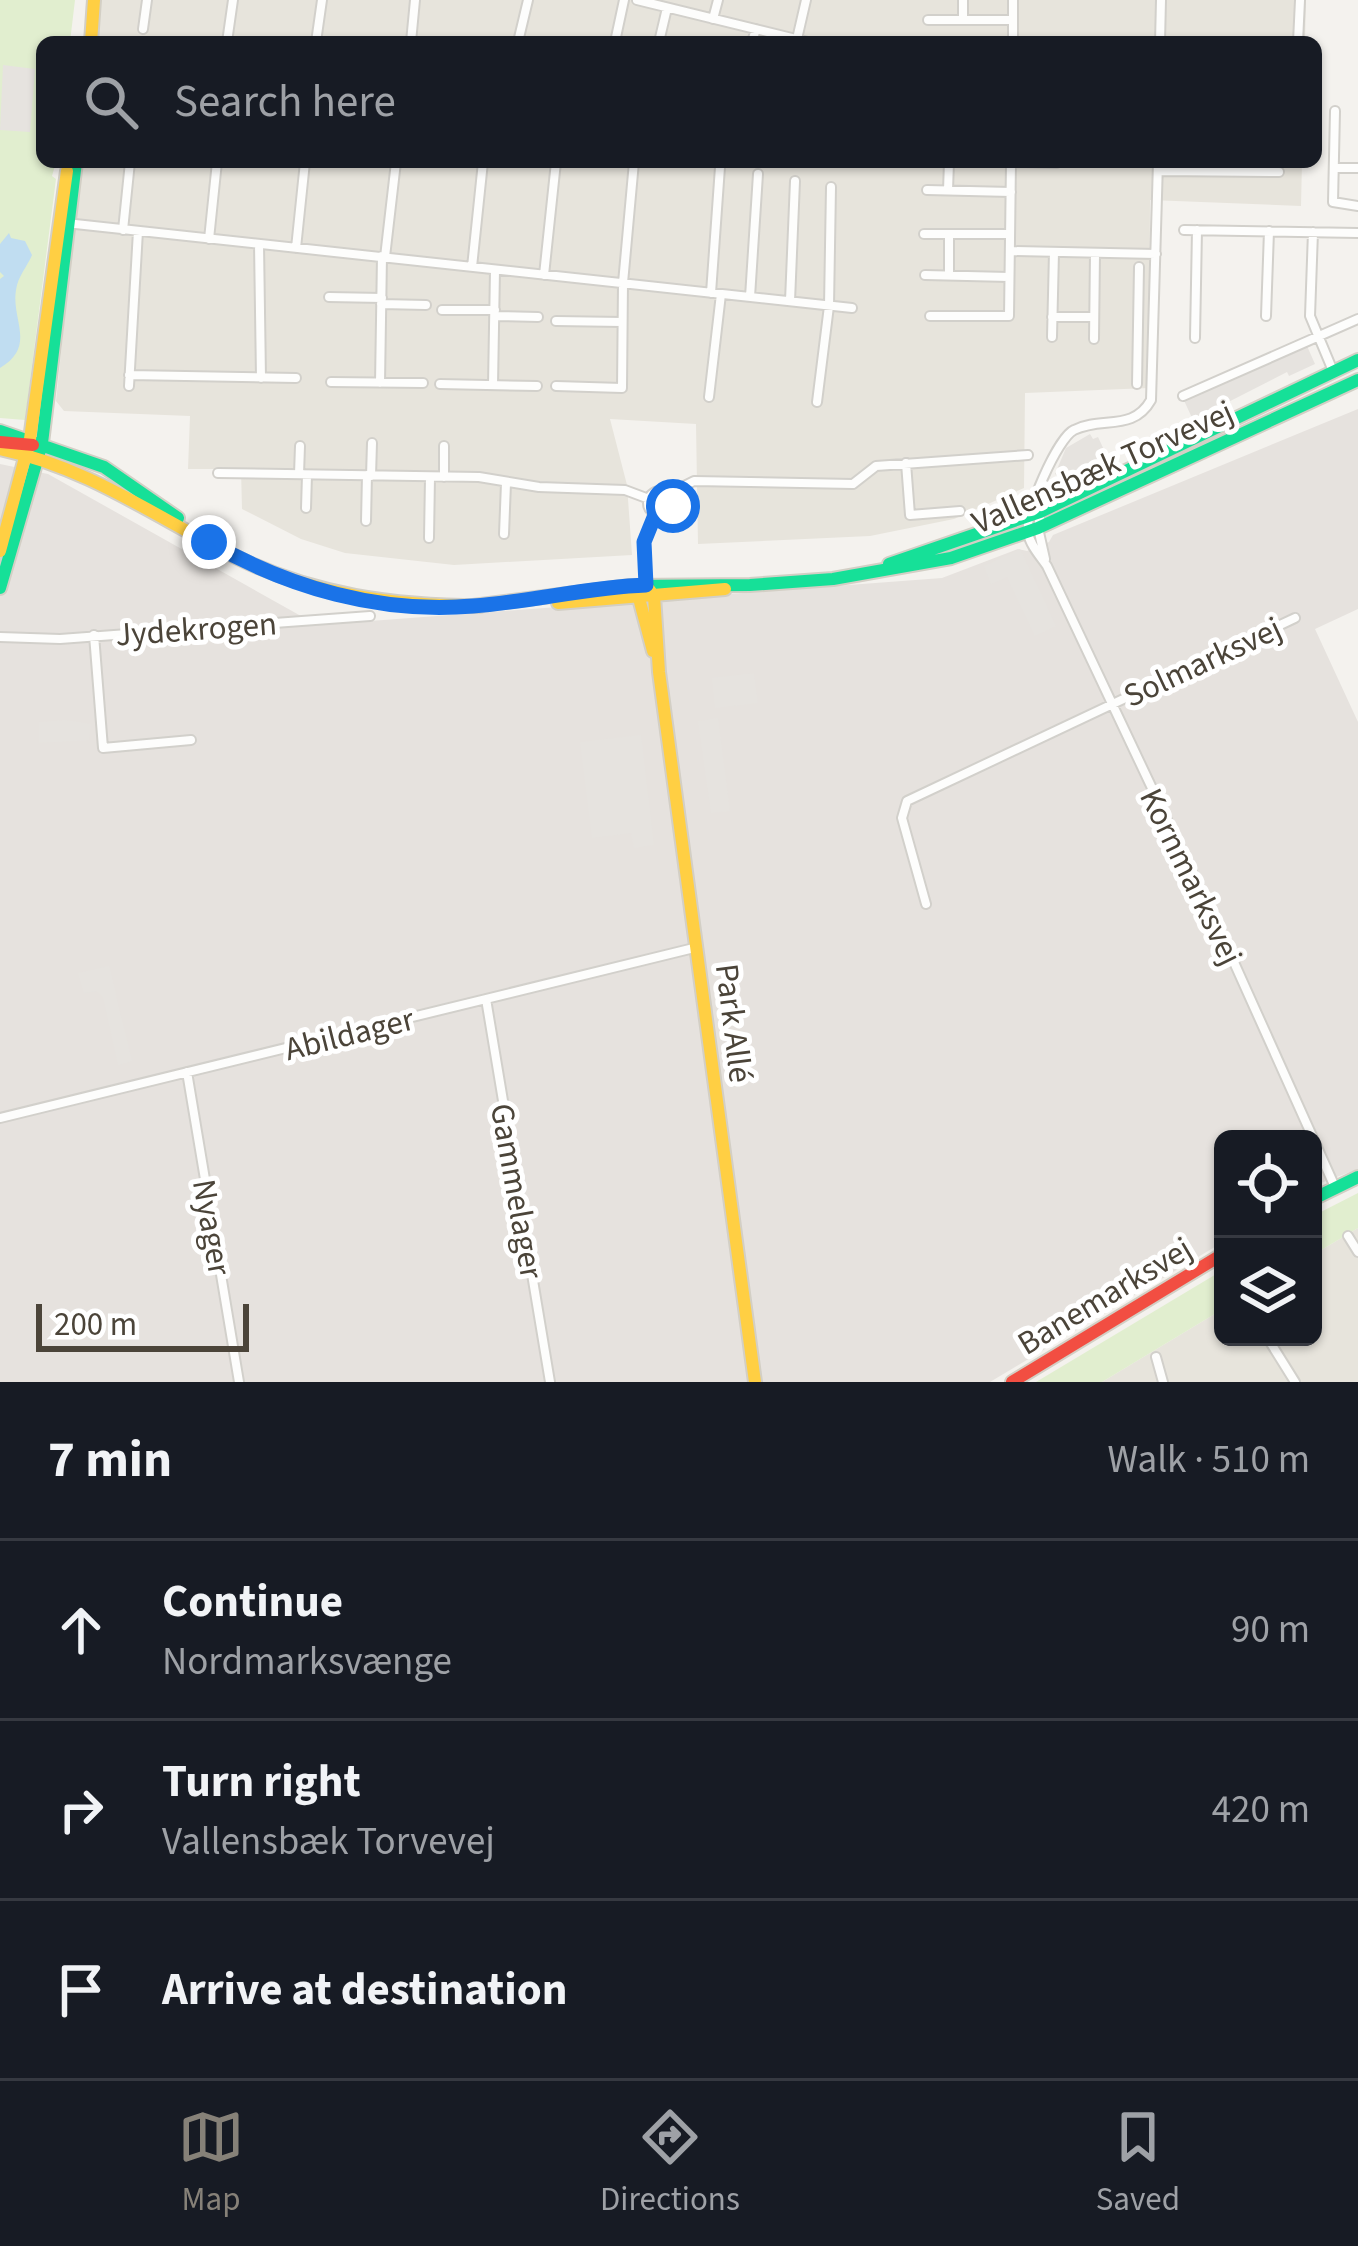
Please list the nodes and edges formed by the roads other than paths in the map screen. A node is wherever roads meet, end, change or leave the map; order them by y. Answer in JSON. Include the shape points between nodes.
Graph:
{"nodes":[{"id":1,"x":94,"y":0,"type":"edge"},
{"id":2,"x":147,"y":0,"type":"edge"},
{"id":3,"x":233,"y":0,"type":"edge"},
{"id":4,"x":322,"y":0,"type":"edge"},
{"id":5,"x":415,"y":0,"type":"edge"},
{"id":6,"x":528,"y":0,"type":"edge"},
{"id":7,"x":624,"y":0,"type":"edge"},
{"id":8,"x":637,"y":0,"type":"edge"},
{"id":9,"x":718,"y":0,"type":"edge"},
{"id":10,"x":806,"y":0,"type":"edge"},
{"id":11,"x":963,"y":0,"type":"edge"},
{"id":12,"x":1013,"y":0,"type":"edge"},
{"id":13,"x":1161,"y":0,"type":"edge"},
{"id":14,"x":1300,"y":0,"type":"edge"},
{"id":15,"x":667,"y":8,"type":"junction"},
{"id":16,"x":713,"y":19,"type":"junction"},
{"id":17,"x":928,"y":20,"type":"dead end"},
{"id":18,"x":963,"y":20,"type":"junction"},
{"id":19,"x":1013,"y":20,"type":"junction"},
{"id":20,"x":143,"y":29,"type":"dead end"},
{"id":21,"x":756,"y":29,"type":"junction"},
{"id":22,"x":89,"y":36,"type":"edge"},
{"id":23,"x":228,"y":36,"type":"edge"},
{"id":24,"x":317,"y":36,"type":"edge"},
{"id":25,"x":412,"y":36,"type":"edge"},
{"id":26,"x":519,"y":36,"type":"edge"},
{"id":27,"x":616,"y":36,"type":"edge"},
{"id":28,"x":660,"y":36,"type":"edge"},
{"id":29,"x":754,"y":36,"type":"edge"},
{"id":30,"x":784,"y":36,"type":"edge"},
{"id":31,"x":797,"y":36,"type":"edge"},
{"id":32,"x":1013,"y":36,"type":"edge"},
{"id":33,"x":1160,"y":36,"type":"edge"},
{"id":34,"x":1298,"y":36,"type":"edge"},
{"id":35,"x":1335,"y":111,"type":"dead end"},
{"id":36,"x":71,"y":168,"type":"edge"},
{"id":37,"x":129,"y":168,"type":"edge"},
{"id":38,"x":216,"y":168,"type":"edge"},
{"id":39,"x":304,"y":168,"type":"edge"},
{"id":40,"x":395,"y":168,"type":"edge"},
{"id":41,"x":482,"y":168,"type":"edge"},
{"id":42,"x":555,"y":168,"type":"edge"},
{"id":43,"x":633,"y":168,"type":"edge"},
{"id":44,"x":720,"y":168,"type":"edge"},
{"id":45,"x":949,"y":168,"type":"edge"},
{"id":46,"x":1011,"y":168,"type":"edge"},
{"id":47,"x":1158,"y":168,"type":"edge"},
{"id":48,"x":1199,"y":168,"type":"edge"},
{"id":49,"x":1334,"y":168,"type":"junction"},
{"id":50,"x":1358,"y":168,"type":"edge"},
{"id":51,"x":1280,"y":172,"type":"dead end"},
{"id":52,"x":758,"y":174,"type":"dead end"},
{"id":53,"x":795,"y":181,"type":"dead end"},
{"id":54,"x":831,"y":187,"type":"dead end"},
{"id":55,"x":927,"y":190,"type":"dead end"},
{"id":56,"x":948,"y":190,"type":"junction"},
{"id":57,"x":1010,"y":192,"type":"junction"},
{"id":58,"x":1358,"y":206,"type":"edge"},
{"id":59,"x":64,"y":223,"type":"junction"},
{"id":60,"x":123,"y":230,"type":"junction"},
{"id":61,"x":1184,"y":230,"type":"dead end"},
{"id":62,"x":1197,"y":230,"type":"junction"},
{"id":63,"x":138,"y":231,"type":"junction"},
{"id":64,"x":1270,"y":231,"type":"junction"},
{"id":65,"x":1313,"y":232,"type":"junction"},
{"id":66,"x":1358,"y":233,"type":"edge"},
{"id":67,"x":924,"y":234,"type":"dead end"},
{"id":68,"x":949,"y":234,"type":"junction"},
{"id":69,"x":1010,"y":234,"type":"junction"},
{"id":70,"x":209,"y":239,"type":"junction"},
{"id":71,"x":259,"y":244,"type":"junction"},
{"id":72,"x":296,"y":248,"type":"junction"},
{"id":73,"x":1010,"y":251,"type":"junction"},
{"id":74,"x":1054,"y":252,"type":"junction"},
{"id":75,"x":1095,"y":253,"type":"junction"},
{"id":76,"x":1156,"y":254,"type":"junction"},
{"id":77,"x":384,"y":257,"type":"junction"},
{"id":78,"x":472,"y":267,"type":"junction"},
{"id":79,"x":1139,"y":267,"type":"dead end"},
{"id":80,"x":495,"y":270,"type":"junction"},
{"id":81,"x":925,"y":274,"type":"dead end"},
{"id":82,"x":544,"y":275,"type":"junction"},
{"id":83,"x":949,"y":275,"type":"junction"},
{"id":84,"x":1009,"y":277,"type":"junction"},
{"id":85,"x":623,"y":283,"type":"junction"},
{"id":86,"x":716,"y":293,"type":"junction"},
{"id":87,"x":328,"y":297,"type":"dead end"},
{"id":88,"x":750,"y":297,"type":"junction"},
{"id":89,"x":382,"y":301,"type":"junction"},
{"id":90,"x":790,"y":301,"type":"junction"},
{"id":91,"x":426,"y":305,"type":"dead end"},
{"id":92,"x":829,"y":305,"type":"junction"},
{"id":93,"x":1138,"y":306,"type":"junction"},
{"id":94,"x":1154,"y":306,"type":"junction"},
{"id":95,"x":852,"y":308,"type":"dead end"},
{"id":96,"x":442,"y":310,"type":"dead end"},
{"id":97,"x":495,"y":313,"type":"junction"},
{"id":98,"x":930,"y":316,"type":"dead end"},
{"id":99,"x":1266,"y":316,"type":"dead end"},
{"id":100,"x":538,"y":317,"type":"dead end"},
{"id":101,"x":1052,"y":317,"type":"junction"},
{"id":102,"x":1094,"y":317,"type":"junction"},
{"id":103,"x":1358,"y":319,"type":"edge"},
{"id":104,"x":556,"y":321,"type":"dead end"},
{"id":105,"x":622,"y":322,"type":"junction"},
{"id":106,"x":1316,"y":334,"type":"junction"},
{"id":107,"x":1052,"y":338,"type":"dead end"},
{"id":108,"x":1196,"y":338,"type":"dead end"},
{"id":109,"x":1094,"y":340,"type":"dead end"},
{"id":110,"x":1358,"y":360,"type":"edge"},
{"id":111,"x":1333,"y":371,"type":"junction"},
{"id":112,"x":129,"y":375,"type":"junction"},
{"id":113,"x":261,"y":378,"type":"junction"},
{"id":114,"x":296,"y":378,"type":"dead end"},
{"id":115,"x":1358,"y":380,"type":"edge"},
{"id":116,"x":331,"y":382,"type":"dead end"},
{"id":117,"x":380,"y":383,"type":"junction"},
{"id":118,"x":423,"y":383,"type":"dead end"},
{"id":119,"x":440,"y":384,"type":"dead end"},
{"id":120,"x":1137,"y":384,"type":"dead end"},
{"id":121,"x":494,"y":385,"type":"junction"},
{"id":122,"x":129,"y":386,"type":"dead end"},
{"id":123,"x":537,"y":386,"type":"dead end"},
{"id":124,"x":556,"y":386,"type":"dead end"},
{"id":125,"x":1341,"y":388,"type":"junction"},
{"id":126,"x":1183,"y":395,"type":"dead end"},
{"id":127,"x":709,"y":397,"type":"dead end"},
{"id":128,"x":818,"y":402,"type":"dead end"},
{"id":129,"x":0,"y":431,"type":"edge"},
{"id":130,"x":371,"y":443,"type":"dead end"},
{"id":131,"x":0,"y":446,"type":"edge"},
{"id":132,"x":300,"y":446,"type":"dead end"},
{"id":133,"x":444,"y":446,"type":"dead end"},
{"id":134,"x":34,"y":448,"type":"junction"},
{"id":135,"x":1028,"y":455,"type":"dead end"},
{"id":136,"x":906,"y":464,"type":"junction"},
{"id":137,"x":218,"y":473,"type":"dead end"},
{"id":138,"x":303,"y":474,"type":"junction"},
{"id":139,"x":369,"y":476,"type":"junction"},
{"id":140,"x":430,"y":477,"type":"junction"},
{"id":141,"x":444,"y":477,"type":"junction"},
{"id":142,"x":506,"y":483,"type":"junction"},
{"id":143,"x":668,"y":494,"type":"junction"},
{"id":144,"x":649,"y":499,"type":"junction"},
{"id":145,"x":306,"y":508,"type":"dead end"},
{"id":146,"x":960,"y":511,"type":"dead end"},
{"id":147,"x":1034,"y":514,"type":"junction"},
{"id":148,"x":655,"y":515,"type":"junction"},
{"id":149,"x":366,"y":521,"type":"dead end"},
{"id":150,"x":1033,"y":531,"type":"junction"},
{"id":151,"x":504,"y":534,"type":"dead end"},
{"id":152,"x":430,"y":538,"type":"dead end"},
{"id":153,"x":209,"y":542,"type":"junction"},
{"id":154,"x":0,"y":551,"type":"edge"},
{"id":155,"x":878,"y":570,"type":"junction"},
{"id":156,"x":0,"y":588,"type":"edge"},
{"id":157,"x":647,"y":593,"type":"junction"},
{"id":158,"x":370,"y":616,"type":"dead end"},
{"id":159,"x":1295,"y":618,"type":"dead end"},
{"id":160,"x":94,"y":635,"type":"junction"},
{"id":161,"x":0,"y":637,"type":"edge"},
{"id":162,"x":1109,"y":704,"type":"junction"},
{"id":163,"x":191,"y":740,"type":"dead end"},
{"id":164,"x":926,"y":904,"type":"dead end"},
{"id":165,"x":698,"y":947,"type":"junction"},
{"id":166,"x":486,"y":999,"type":"junction"},
{"id":167,"x":187,"y":1072,"type":"junction"},
{"id":168,"x":0,"y":1118,"type":"edge"},
{"id":169,"x":1358,"y":1177,"type":"edge"},
{"id":170,"x":1335,"y":1187,"type":"junction"},
{"id":171,"x":1322,"y":1194,"type":"edge"},
{"id":172,"x":1348,"y":1236,"type":"dead end"},
{"id":173,"x":1358,"y":1252,"type":"edge"},
{"id":174,"x":1214,"y":1259,"type":"edge"},
{"id":175,"x":1273,"y":1346,"type":"edge"},
{"id":176,"x":1156,"y":1357,"type":"dead end"},
{"id":177,"x":239,"y":1382,"type":"edge"},
{"id":178,"x":550,"y":1382,"type":"edge"},
{"id":179,"x":755,"y":1382,"type":"edge"},
{"id":180,"x":1012,"y":1382,"type":"edge"},
{"id":181,"x":1163,"y":1382,"type":"edge"},
{"id":182,"x":1295,"y":1382,"type":"edge"}],
"edges":[{"from":1,"to":22,"type":"street"},
{"from":2,"to":20,"type":"street"},
{"from":3,"to":23,"type":"street"},
{"from":4,"to":24,"type":"street"},
{"from":5,"to":25,"type":"street"},
{"from":6,"to":26,"type":"street"},
{"from":7,"to":27,"type":"street"},
{"from":8,"to":15,"type":"street"},
{"from":9,"to":16,"type":"street"},
{"from":10,"to":31,"type":"street"},
{"from":11,"to":18,"type":"street"},
{"from":12,"to":19,"type":"street"},
{"from":13,"to":33,"type":"street"},
{"from":14,"to":34,"type":"street"},
{"from":15,"to":16,"type":"street"},
{"from":15,"to":28,"type":"street"},
{"from":16,"to":21,"type":"street"},
{"from":17,"to":18,"type":"street"},
{"from":18,"to":19,"type":"street"},
{"from":19,"to":32,"type":"street"},
{"from":21,"to":29,"type":"street"},
{"from":21,"to":30,"type":"street"},
{"from":35,"to":49,"type":"street"},
{"from":36,"to":59,"type":"street"},
{"from":37,"to":60,"type":"street"},
{"from":38,"to":70,"type":"street"},
{"from":39,"to":72,"type":"street"},
{"from":40,"to":77,"type":"street"},
{"from":41,"to":78,"type":"street"},
{"from":42,"to":82,"type":"street"},
{"from":43,"to":85,"type":"street"},
{"from":44,"to":86,"type":"street"},
{"from":45,"to":56,"type":"street"},
{"from":46,"to":57,"type":"street"},
{"from":47,"to":76,"type":"street"},
{"from":48,"to":51,"type":"street"},
{"from":49,"to":50,"type":"street"},
{"from":49,"to":58,"type":"street","via":[[1334,205]]},
{"from":52,"to":88,"type":"street"},
{"from":53,"to":90,"type":"street"},
{"from":54,"to":92,"type":"street"},
{"from":55,"to":56,"type":"street"},
{"from":56,"to":57,"type":"street"},
{"from":57,"to":69,"type":"street"},
{"from":59,"to":60,"type":"street"},
{"from":59,"to":134,"type":"street"},
{"from":60,"to":63,"type":"street"},
{"from":61,"to":62,"type":"street"},
{"from":62,"to":64,"type":"street"},
{"from":62,"to":108,"type":"street"},
{"from":63,"to":70,"type":"street"},
{"from":63,"to":112,"type":"street"},
{"from":64,"to":65,"type":"street"},
{"from":64,"to":99,"type":"street"},
{"from":65,"to":66,"type":"street"},
{"from":65,"to":106,"type":"street"},
{"from":67,"to":68,"type":"street"},
{"from":68,"to":69,"type":"street"},
{"from":68,"to":83,"type":"street"},
{"from":69,"to":73,"type":"street"},
{"from":70,"to":71,"type":"street"},
{"from":71,"to":72,"type":"street"},
{"from":71,"to":113,"type":"street"},
{"from":72,"to":77,"type":"street"},
{"from":73,"to":74,"type":"street"},
{"from":73,"to":84,"type":"street"},
{"from":74,"to":75,"type":"street"},
{"from":74,"to":101,"type":"street"},
{"from":75,"to":76,"type":"street"},
{"from":75,"to":102,"type":"street"},
{"from":76,"to":94,"type":"street"},
{"from":77,"to":78,"type":"street"},
{"from":77,"to":89,"type":"street"},
{"from":78,"to":80,"type":"street"},
{"from":79,"to":93,"type":"street"},
{"from":80,"to":82,"type":"street"},
{"from":80,"to":97,"type":"street"},
{"from":81,"to":83,"type":"street"},
{"from":82,"to":85,"type":"street"},
{"from":83,"to":84,"type":"street"},
{"from":84,"to":98,"type":"street","via":[[1009,316]]},
{"from":85,"to":86,"type":"street"},
{"from":85,"to":105,"type":"street"},
{"from":86,"to":88,"type":"street"},
{"from":86,"to":127,"type":"street"},
{"from":87,"to":89,"type":"street"},
{"from":88,"to":90,"type":"street"},
{"from":89,"to":91,"type":"street"},
{"from":89,"to":117,"type":"street"},
{"from":90,"to":92,"type":"street"},
{"from":92,"to":95,"type":"street"},
{"from":92,"to":128,"type":"street"},
{"from":93,"to":94,"type":"street"},
{"from":93,"to":120,"type":"street"},
{"from":94,"to":147,"type":"street","via":[[1148,406],[1131,420],[1068,433]]},
{"from":96,"to":97,"type":"street"},
{"from":97,"to":100,"type":"street"},
{"from":97,"to":121,"type":"street"},
{"from":101,"to":102,"type":"street"},
{"from":101,"to":107,"type":"street"},
{"from":102,"to":109,"type":"street"},
{"from":103,"to":106,"type":"street"},
{"from":104,"to":105,"type":"street"},
{"from":105,"to":124,"type":"street","via":[[622,388]]},
{"from":106,"to":111,"type":"street"},
{"from":106,"to":126,"type":"street"},
{"from":110,"to":111,"type":"street","name":"Vallensbæk Torvevej"},
{"from":111,"to":125,"type":"street"},
{"from":111,"to":147,"type":"street","name":"Vallensbæk Torvevej"},
{"from":112,"to":113,"type":"street"},
{"from":112,"to":122,"type":"street"},
{"from":113,"to":114,"type":"street"},
{"from":115,"to":125,"type":"street","name":"Vallensbæk Torvevej"},
{"from":116,"to":117,"type":"street"},
{"from":117,"to":118,"type":"street"},
{"from":119,"to":121,"type":"street"},
{"from":121,"to":123,"type":"street"},
{"from":125,"to":150,"type":"street","name":"Vallensbæk Torvevej"},
{"from":129,"to":134,"type":"street","name":"Vallensbæk Torvevej"},
{"from":130,"to":139,"type":"street"},
{"from":131,"to":134,"type":"street","name":"Vallensbæk Torvevej"},
{"from":132,"to":138,"type":"street"},
{"from":133,"to":141,"type":"street"},
{"from":134,"to":153,"type":"street","name":"Vallensbæk Torvevej"},
{"from":134,"to":153,"type":"street","name":"Vallensbæk Torvevej","via":[[127,479]]},
{"from":134,"to":154,"type":"street"},
{"from":134,"to":156,"type":"street"},
{"from":135,"to":136,"type":"street"},
{"from":136,"to":143,"type":"street","via":[[876,466],[853,484],[694,481]]},
{"from":136,"to":146,"type":"street","via":[[910,515]]},
{"from":137,"to":138,"type":"street"},
{"from":138,"to":139,"type":"street"},
{"from":138,"to":145,"type":"street"},
{"from":139,"to":140,"type":"street"},
{"from":139,"to":149,"type":"street"},
{"from":140,"to":141,"type":"street"},
{"from":140,"to":152,"type":"street"},
{"from":141,"to":142,"type":"street"},
{"from":142,"to":144,"type":"street","via":[[625,490]]},
{"from":142,"to":151,"type":"street"},
{"from":143,"to":144,"type":"street"},
{"from":143,"to":148,"type":"street","via":[[671,510]]},
{"from":144,"to":148,"type":"street"},
{"from":147,"to":150,"type":"street"},
{"from":147,"to":155,"type":"street","name":"Vallensbæk Torvevej"},
{"from":148,"to":157,"type":"street","via":[[644,542]]},
{"from":150,"to":155,"type":"street","name":"Vallensbæk Torvevej"},
{"from":150,"to":162,"type":"street","name":"Kornmarksvej"},
{"from":153,"to":157,"type":"street","name":"Vallensbæk Torvevej","via":[[334,594],[389,604]]},
{"from":155,"to":157,"type":"street","name":"Vallensbæk Torvevej"},
{"from":157,"to":165,"type":"street","name":"Park Allé"},
{"from":158,"to":160,"type":"street","name":"Jydekrogen"},
{"from":159,"to":162,"type":"street","name":"Solmarksvej"},
{"from":160,"to":161,"type":"street","name":"Jydekrogen"},
{"from":160,"to":163,"type":"street","name":"Jydekrogen","via":[[103,748]]},
{"from":162,"to":164,"type":"street","name":"Solmarksvej","via":[[907,801],[902,818]]},
{"from":162,"to":170,"type":"street","name":"Kornmarksvej"},
{"from":165,"to":166,"type":"street","name":"Abildager"},
{"from":165,"to":179,"type":"street","name":"Park Allé"},
{"from":166,"to":167,"type":"street","name":"Abildager"},
{"from":166,"to":178,"type":"street","name":"Gammelager"},
{"from":167,"to":168,"type":"street","name":"Abildager"},
{"from":167,"to":177,"type":"street","name":"Nyager"},
{"from":169,"to":170,"type":"street"},
{"from":170,"to":171,"type":"street"},
{"from":172,"to":173,"type":"street"},
{"from":174,"to":180,"type":"street","name":"Banemarksvej"},
{"from":175,"to":182,"type":"street"},
{"from":176,"to":181,"type":"street"}]}
